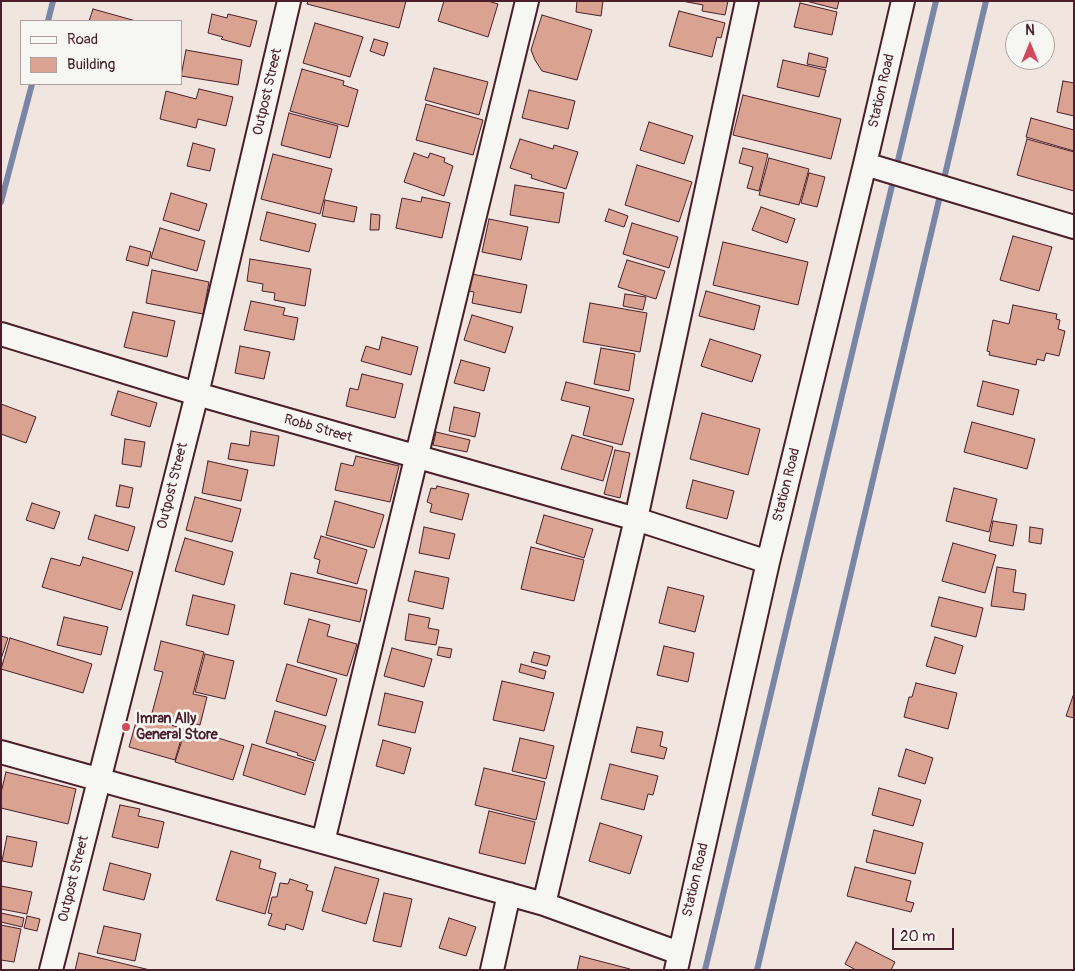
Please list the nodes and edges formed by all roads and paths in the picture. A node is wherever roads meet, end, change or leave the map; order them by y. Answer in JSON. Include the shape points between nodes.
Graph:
{"nodes":[{"id":1,"x":289,"y":1,"type":"edge"},
{"id":2,"x":527,"y":1,"type":"edge"},
{"id":3,"x":747,"y":1,"type":"edge"},
{"id":4,"x":903,"y":1,"type":"edge"},
{"id":5,"x":865,"y":164,"type":"junction"},
{"id":6,"x":1074,"y":227,"type":"edge"},
{"id":7,"x":1,"y":334,"type":"edge"},
{"id":8,"x":197,"y":394,"type":"junction"},
{"id":9,"x":417,"y":458,"type":"junction"},
{"id":10,"x":636,"y":519,"type":"junction"},
{"id":11,"x":768,"y":562,"type":"junction"},
{"id":12,"x":1,"y":752,"type":"edge"},
{"id":13,"x":99,"y":779,"type":"junction"},
{"id":14,"x":323,"y":842,"type":"junction"},
{"id":15,"x":509,"y":894,"type":"junction"},
{"id":16,"x":544,"y":904,"type":"junction"},
{"id":17,"x":677,"y":961,"type":"edge"},
{"id":18,"x":51,"y":970,"type":"edge"},
{"id":19,"x":492,"y":970,"type":"edge"}],
"edges":[{"from":1,"to":8,"type":"street","name":"Outpost Street"},
{"from":2,"to":9,"type":"street"},
{"from":3,"to":10,"type":"street"},
{"from":4,"to":5,"type":"street","name":"Station Road"},
{"from":5,"to":6,"type":"street"},
{"from":5,"to":11,"type":"street","name":"Station Road"},
{"from":7,"to":8,"type":"street","name":"Robb Street"},
{"from":8,"to":9,"type":"street","name":"Robb Street"},
{"from":8,"to":13,"type":"street","name":"Outpost Street"},
{"from":9,"to":10,"type":"street","name":"Robb Street"},
{"from":9,"to":14,"type":"street"},
{"from":10,"to":11,"type":"street","name":"Robb Street"},
{"from":10,"to":16,"type":"street"},
{"from":11,"to":17,"type":"street","name":"Station Road"},
{"from":12,"to":13,"type":"street"},
{"from":13,"to":14,"type":"street"},
{"from":13,"to":18,"type":"street","name":"Outpost Street"},
{"from":14,"to":15,"type":"street"},
{"from":15,"to":16,"type":"street"},
{"from":15,"to":19,"type":"street"},
{"from":16,"to":17,"type":"street"}]}
